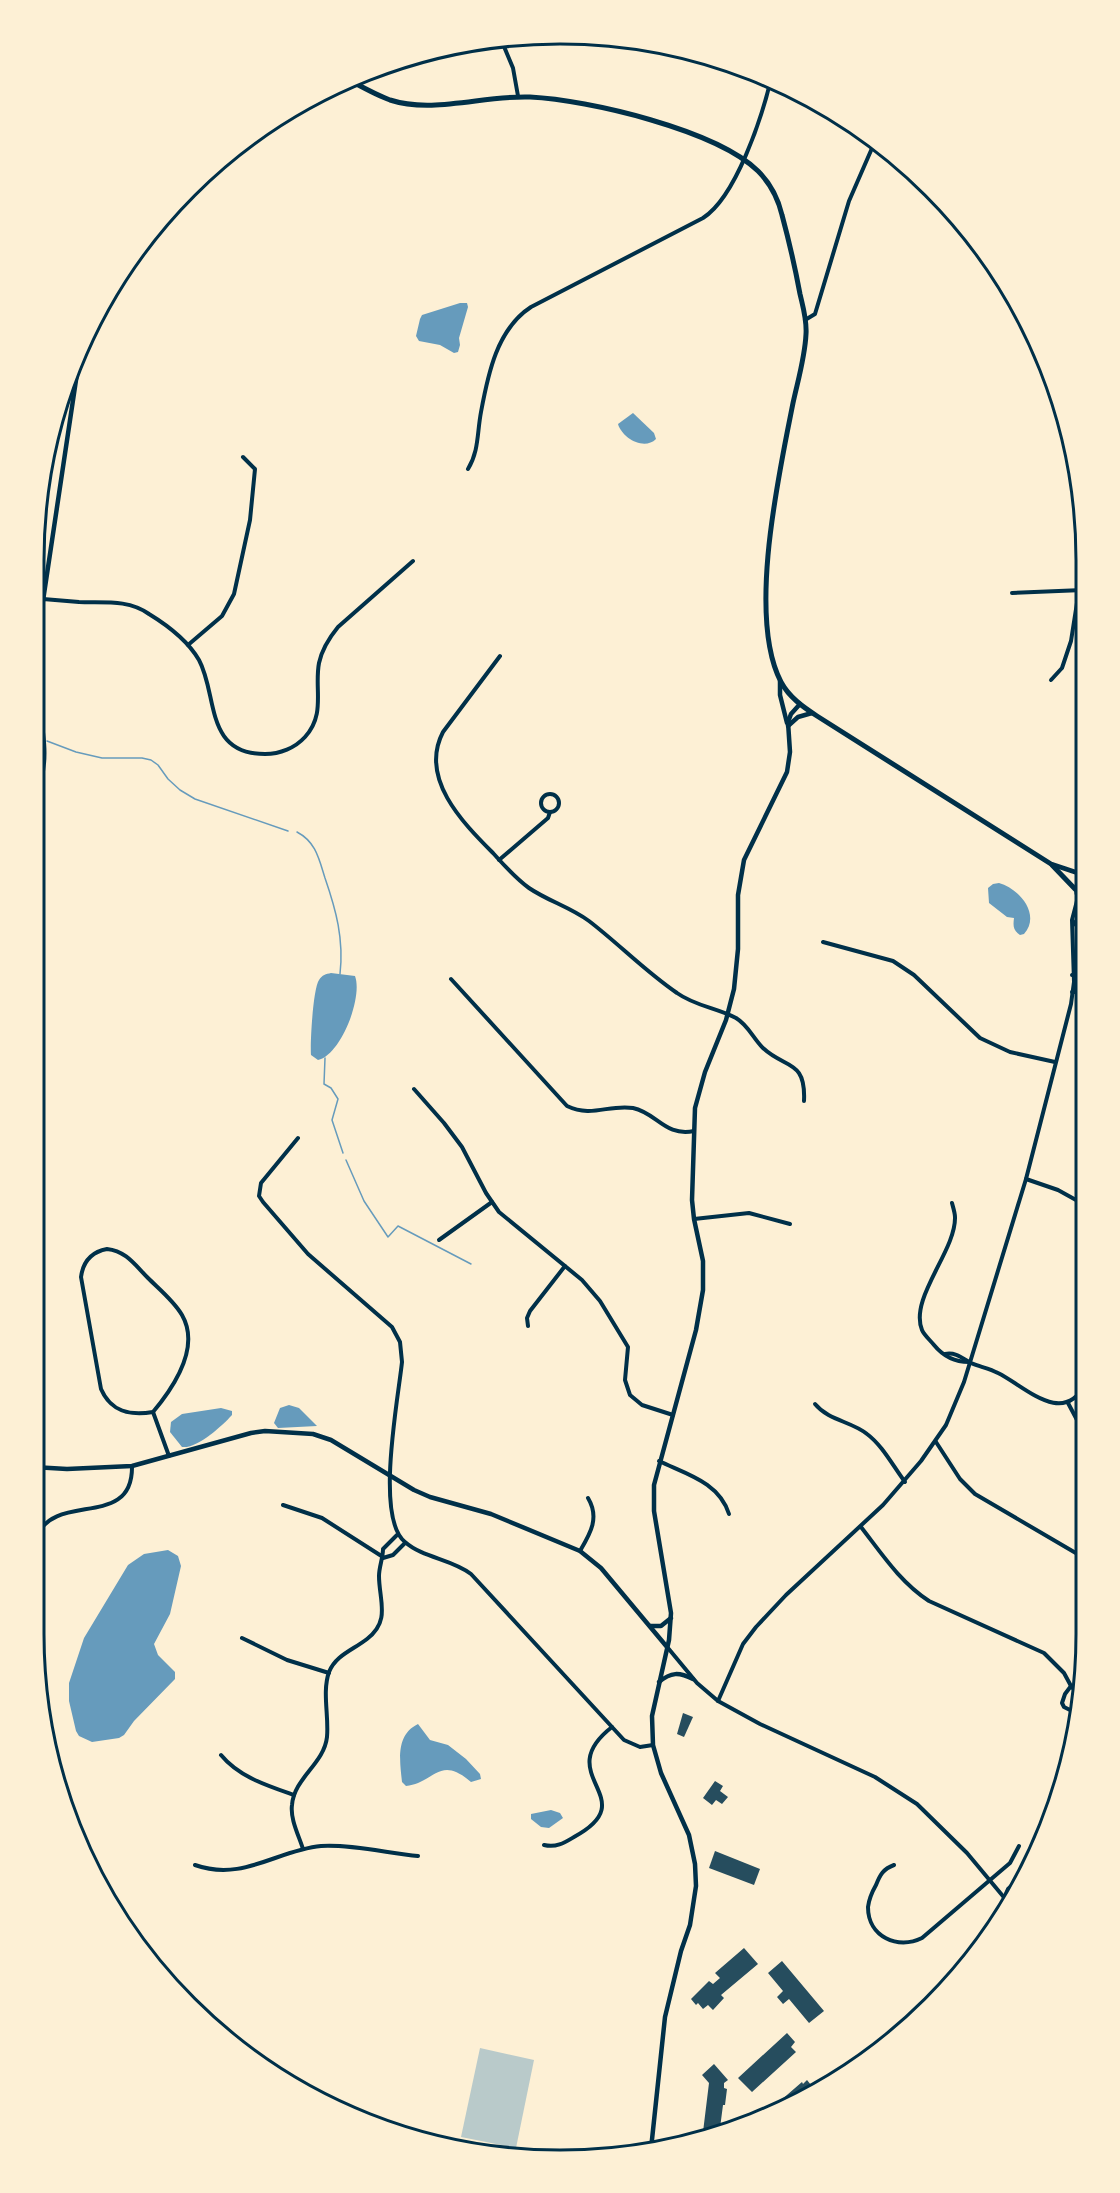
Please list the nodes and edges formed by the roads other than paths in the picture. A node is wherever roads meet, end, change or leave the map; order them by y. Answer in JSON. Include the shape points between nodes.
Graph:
{"nodes":[{"id":1,"x":504,"y":47,"type":"edge"},
{"id":2,"x":358,"y":85,"type":"edge"},
{"id":3,"x":769,"y":88,"type":"edge"},
{"id":4,"x":518,"y":96,"type":"junction"},
{"id":5,"x":872,"y":148,"type":"edge"},
{"id":6,"x":743,"y":159,"type":"junction"},
{"id":7,"x":805,"y":320,"type":"junction"},
{"id":8,"x":76,"y":381,"type":"edge"},
{"id":9,"x":243,"y":457,"type":"dead end"},
{"id":10,"x":468,"y":470,"type":"dead end"},
{"id":11,"x":413,"y":561,"type":"dead end"},
{"id":12,"x":1076,"y":590,"type":"edge"},
{"id":13,"x":44,"y":592,"type":"edge"},
{"id":14,"x":1012,"y":593,"type":"dead end"},
{"id":15,"x":44,"y":599,"type":"edge"},
{"id":16,"x":1076,"y":616,"type":"edge"},
{"id":17,"x":188,"y":645,"type":"junction"},
{"id":18,"x":500,"y":656,"type":"dead end"},
{"id":19,"x":780,"y":680,"type":"junction"},
{"id":20,"x":1051,"y":680,"type":"dead end"},
{"id":21,"x":800,"y":704,"type":"junction"},
{"id":22,"x":812,"y":713,"type":"junction"},
{"id":23,"x":788,"y":726,"type":"junction"},
{"id":24,"x":550,"y":812,"type":"junction"},
{"id":25,"x":499,"y":860,"type":"junction"},
{"id":26,"x":1051,"y":864,"type":"junction"},
{"id":27,"x":1076,"y":873,"type":"edge"},
{"id":28,"x":1076,"y":889,"type":"edge"},
{"id":29,"x":1076,"y":907,"type":"edge"},
{"id":30,"x":1076,"y":921,"type":"edge"},
{"id":31,"x":1072,"y":926,"type":"junction"},
{"id":32,"x":823,"y":942,"type":"dead end"},
{"id":33,"x":1072,"y":975,"type":"junction"},
{"id":34,"x":1076,"y":976,"type":"edge"},
{"id":35,"x":451,"y":979,"type":"dead end"},
{"id":36,"x":1072,"y":992,"type":"junction"},
{"id":37,"x":1076,"y":992,"type":"edge"},
{"id":38,"x":728,"y":1015,"type":"junction"},
{"id":39,"x":1055,"y":1062,"type":"junction"},
{"id":40,"x":414,"y":1089,"type":"dead end"},
{"id":41,"x":804,"y":1101,"type":"dead end"},
{"id":42,"x":694,"y":1131,"type":"junction"},
{"id":43,"x":298,"y":1137,"type":"dead end"},
{"id":44,"x":1026,"y":1179,"type":"junction"},
{"id":45,"x":1076,"y":1200,"type":"edge"},
{"id":46,"x":492,"y":1202,"type":"junction"},
{"id":47,"x":952,"y":1203,"type":"dead end"},
{"id":48,"x":694,"y":1219,"type":"junction"},
{"id":49,"x":790,"y":1224,"type":"dead end"},
{"id":50,"x":440,"y":1240,"type":"dead end"},
{"id":51,"x":565,"y":1266,"type":"junction"},
{"id":52,"x":528,"y":1326,"type":"dead end"},
{"id":53,"x":969,"y":1362,"type":"junction"},
{"id":54,"x":1076,"y":1398,"type":"edge"},
{"id":55,"x":1068,"y":1403,"type":"junction"},
{"id":56,"x":815,"y":1404,"type":"dead end"},
{"id":57,"x":153,"y":1412,"type":"junction"},
{"id":58,"x":673,"y":1415,"type":"junction"},
{"id":59,"x":1076,"y":1418,"type":"edge"},
{"id":60,"x":936,"y":1442,"type":"junction"},
{"id":61,"x":170,"y":1456,"type":"junction"},
{"id":62,"x":658,"y":1461,"type":"junction"},
{"id":63,"x":132,"y":1466,"type":"junction"},
{"id":64,"x":44,"y":1468,"type":"edge"},
{"id":65,"x":389,"y":1475,"type":"junction"},
{"id":66,"x":904,"y":1482,"type":"junction"},
{"id":67,"x":588,"y":1498,"type":"dead end"},
{"id":68,"x":283,"y":1505,"type":"dead end"},
{"id":69,"x":729,"y":1514,"type":"dead end"},
{"id":70,"x":44,"y":1526,"type":"edge"},
{"id":71,"x":861,"y":1527,"type":"junction"},
{"id":72,"x":398,"y":1535,"type":"junction"},
{"id":73,"x":405,"y":1543,"type":"junction"},
{"id":74,"x":580,"y":1551,"type":"junction"},
{"id":75,"x":1076,"y":1553,"type":"edge"},
{"id":76,"x":383,"y":1558,"type":"junction"},
{"id":77,"x":671,"y":1618,"type":"junction"},
{"id":78,"x":649,"y":1625,"type":"junction"},
{"id":79,"x":242,"y":1638,"type":"dead end"},
{"id":80,"x":667,"y":1647,"type":"junction"},
{"id":81,"x":329,"y":1673,"type":"junction"},
{"id":82,"x":693,"y":1679,"type":"junction"},
{"id":83,"x":659,"y":1682,"type":"junction"},
{"id":84,"x":1071,"y":1686,"type":"junction"},
{"id":85,"x":1073,"y":1688,"type":"edge"},
{"id":86,"x":718,"y":1701,"type":"junction"},
{"id":87,"x":1070,"y":1710,"type":"edge"},
{"id":88,"x":612,"y":1728,"type":"junction"},
{"id":89,"x":653,"y":1745,"type":"junction"},
{"id":90,"x":221,"y":1755,"type":"dead end"},
{"id":91,"x":294,"y":1795,"type":"junction"},
{"id":92,"x":544,"y":1845,"type":"dead end"},
{"id":93,"x":1019,"y":1846,"type":"dead end"},
{"id":94,"x":303,"y":1849,"type":"junction"},
{"id":95,"x":418,"y":1856,"type":"dead end"},
{"id":96,"x":195,"y":1865,"type":"dead end"},
{"id":97,"x":894,"y":1865,"type":"dead end"},
{"id":98,"x":989,"y":1881,"type":"junction"},
{"id":99,"x":1003,"y":1897,"type":"edge"},
{"id":100,"x":652,"y":2141,"type":"edge"}],
"edges":[{"from":1,"to":4,"type":"street"},
{"from":2,"to":4,"type":"main road","via":[[390,100],[418,104]]},
{"from":3,"to":6,"type":"street"},
{"from":4,"to":6,"type":"main road","via":[[630,114],[697,137]]},
{"from":5,"to":7,"type":"street","via":[[849,201],[816,311]]},
{"from":6,"to":7,"type":"main road","via":[[768,182],[779,202]]},
{"from":6,"to":10,"type":"street","via":[[723,199],[710,214],[531,307],[513,321],[501,340],[488,382],[475,458]]},
{"from":7,"to":19,"type":"main road","via":[[802,364],[784,447],[768,560],[767,627]]},
{"from":8,"to":13,"type":"street"},
{"from":9,"to":17,"type":"street","via":[[255,469],[255,477],[234,594],[222,616]]},
{"from":11,"to":17,"type":"street","via":[[330,636],[319,663],[315,721],[304,738],[284,750],[253,753],[225,737],[214,717],[205,672]]},
{"from":12,"to":14,"type":"street"},
{"from":15,"to":17,"type":"street","via":[[133,605],[152,615]]},
{"from":16,"to":20,"type":"street","via":[[1062,668]]},
{"from":18,"to":25,"type":"street","via":[[443,732],[435,760],[438,778],[453,807]]},
{"from":19,"to":21,"type":"main road"},
{"from":19,"to":23,"type":"street"},
{"from":21,"to":22,"type":"main road"},
{"from":21,"to":23,"type":"street","via":[[790,716]]},
{"from":22,"to":23,"type":"street","via":[[798,717]]},
{"from":22,"to":26,"type":"main road"},
{"from":23,"to":38,"type":"street","via":[[787,772],[748,848],[741,872],[737,964]]},
{"from":24,"to":24,"type":"street","via":[[558,808],[560,801],[551,793],[541,802],[544,810]]},
{"from":24,"to":25,"type":"street"},
{"from":25,"to":38,"type":"street","via":[[529,888],[587,920],[677,993]]},
{"from":26,"to":27,"type":"main road"},
{"from":26,"to":28,"type":"main road"},
{"from":29,"to":31,"type":"street"},
{"from":30,"to":31,"type":"street"},
{"from":31,"to":33,"type":"street"},
{"from":32,"to":39,"type":"street","via":[[893,961],[914,975],[980,1038],[1010,1052]]},
{"from":33,"to":34,"type":"street"},
{"from":33,"to":36,"type":"street"},
{"from":35,"to":42,"type":"street","via":[[567,1106],[587,1112],[633,1108],[672,1130]]},
{"from":36,"to":37,"type":"street"},
{"from":36,"to":39,"type":"street"},
{"from":38,"to":41,"type":"street","via":[[746,1026],[766,1051],[796,1069],[803,1083]]},
{"from":38,"to":42,"type":"street","via":[[700,1085]]},
{"from":39,"to":44,"type":"street"},
{"from":40,"to":46,"type":"street","via":[[462,1147]]},
{"from":42,"to":48,"type":"street"},
{"from":43,"to":65,"type":"street","via":[[261,1183],[259,1196],[308,1254],[385,1319],[397,1336],[402,1362]]},
{"from":44,"to":45,"type":"street"},
{"from":44,"to":53,"type":"street"},
{"from":46,"to":50,"type":"street"},
{"from":46,"to":51,"type":"street"},
{"from":47,"to":53,"type":"street","via":[[955,1217],[949,1241],[919,1310],[922,1330],[938,1350],[960,1362]]},
{"from":48,"to":49,"type":"street","via":[[749,1212]]},
{"from":48,"to":58,"type":"street","via":[[703,1261],[703,1290]]},
{"from":51,"to":52,"type":"street","via":[[530,1311]]},
{"from":51,"to":58,"type":"street","via":[[594,1293],[625,1341],[625,1380],[630,1395],[642,1404]]},
{"from":53,"to":55,"type":"street","via":[[997,1372],[1045,1400]]},
{"from":53,"to":60,"type":"street","via":[[956,1403]]},
{"from":54,"to":55,"type":"street"},
{"from":55,"to":59,"type":"street"},
{"from":56,"to":66,"type":"street","via":[[826,1415],[868,1434]]},
{"from":57,"to":57,"type":"street","via":[[121,1411],[108,1402],[101,1389],[81,1277],[86,1261],[100,1251],[114,1250],[127,1256],[186,1323],[182,1371]]},
{"from":57,"to":61,"type":"street"},
{"from":58,"to":62,"type":"street"},
{"from":60,"to":66,"type":"street"},
{"from":60,"to":75,"type":"street","via":[[975,1494]]},
{"from":61,"to":63,"type":"street"},
{"from":61,"to":65,"type":"street","via":[[251,1433],[284,1431],[331,1440]]},
{"from":62,"to":69,"type":"street","via":[[711,1487],[722,1498]]},
{"from":62,"to":77,"type":"street","via":[[653,1502]]},
{"from":63,"to":64,"type":"street"},
{"from":63,"to":70,"type":"street","via":[[131,1485],[121,1498],[58,1516]]},
{"from":65,"to":72,"type":"street"},
{"from":65,"to":74,"type":"street","via":[[430,1497],[491,1514]]},
{"from":66,"to":71,"type":"street"},
{"from":67,"to":74,"type":"street","via":[[593,1523]]},
{"from":68,"to":76,"type":"street","via":[[322,1518]]},
{"from":71,"to":84,"type":"street","via":[[915,1592],[1044,1653]]},
{"from":71,"to":86,"type":"street","via":[[786,1594],[756,1627]]},
{"from":72,"to":73,"type":"street"},
{"from":72,"to":76,"type":"street","via":[[383,1549]]},
{"from":73,"to":76,"type":"street","via":[[393,1555]]},
{"from":73,"to":88,"type":"street","via":[[471,1574]]},
{"from":74,"to":78,"type":"street","via":[[601,1568]]},
{"from":76,"to":81,"type":"street","via":[[379,1575],[383,1606],[378,1626],[367,1639],[339,1658]]},
{"from":77,"to":78,"type":"street","via":[[661,1626]]},
{"from":77,"to":80,"type":"street"},
{"from":78,"to":80,"type":"street"},
{"from":79,"to":81,"type":"street","via":[[287,1660]]},
{"from":80,"to":82,"type":"street"},
{"from":80,"to":83,"type":"street"},
{"from":81,"to":91,"type":"street","via":[[325,1746]]},
{"from":82,"to":83,"type":"street","via":[[677,1673]]},
{"from":82,"to":86,"type":"street"},
{"from":83,"to":89,"type":"street","via":[[652,1716]]},
{"from":84,"to":85,"type":"street"},
{"from":84,"to":87,"type":"street","via":[[1062,1703]]},
{"from":86,"to":98,"type":"street","via":[[900,1791],[933,1817]]},
{"from":88,"to":89,"type":"street","via":[[630,1744]]},
{"from":88,"to":92,"type":"street","via":[[594,1743],[589,1758],[591,1776],[603,1799],[599,1819],[559,1846]]},
{"from":89,"to":100,"type":"street","via":[[689,1835],[696,1886],[690,1925],[664,2017]]},
{"from":90,"to":91,"type":"street","via":[[251,1778]]},
{"from":91,"to":94,"type":"street","via":[[292,1815]]},
{"from":93,"to":98,"type":"street","via":[[1010,1863]]},
{"from":94,"to":95,"type":"street","via":[[332,1846]]},
{"from":94,"to":96,"type":"street","via":[[244,1868],[204,1869]]},
{"from":97,"to":98,"type":"street","via":[[879,1876],[868,1911],[877,1932],[898,1943],[922,1938]]},
{"from":98,"to":99,"type":"street"}]}
